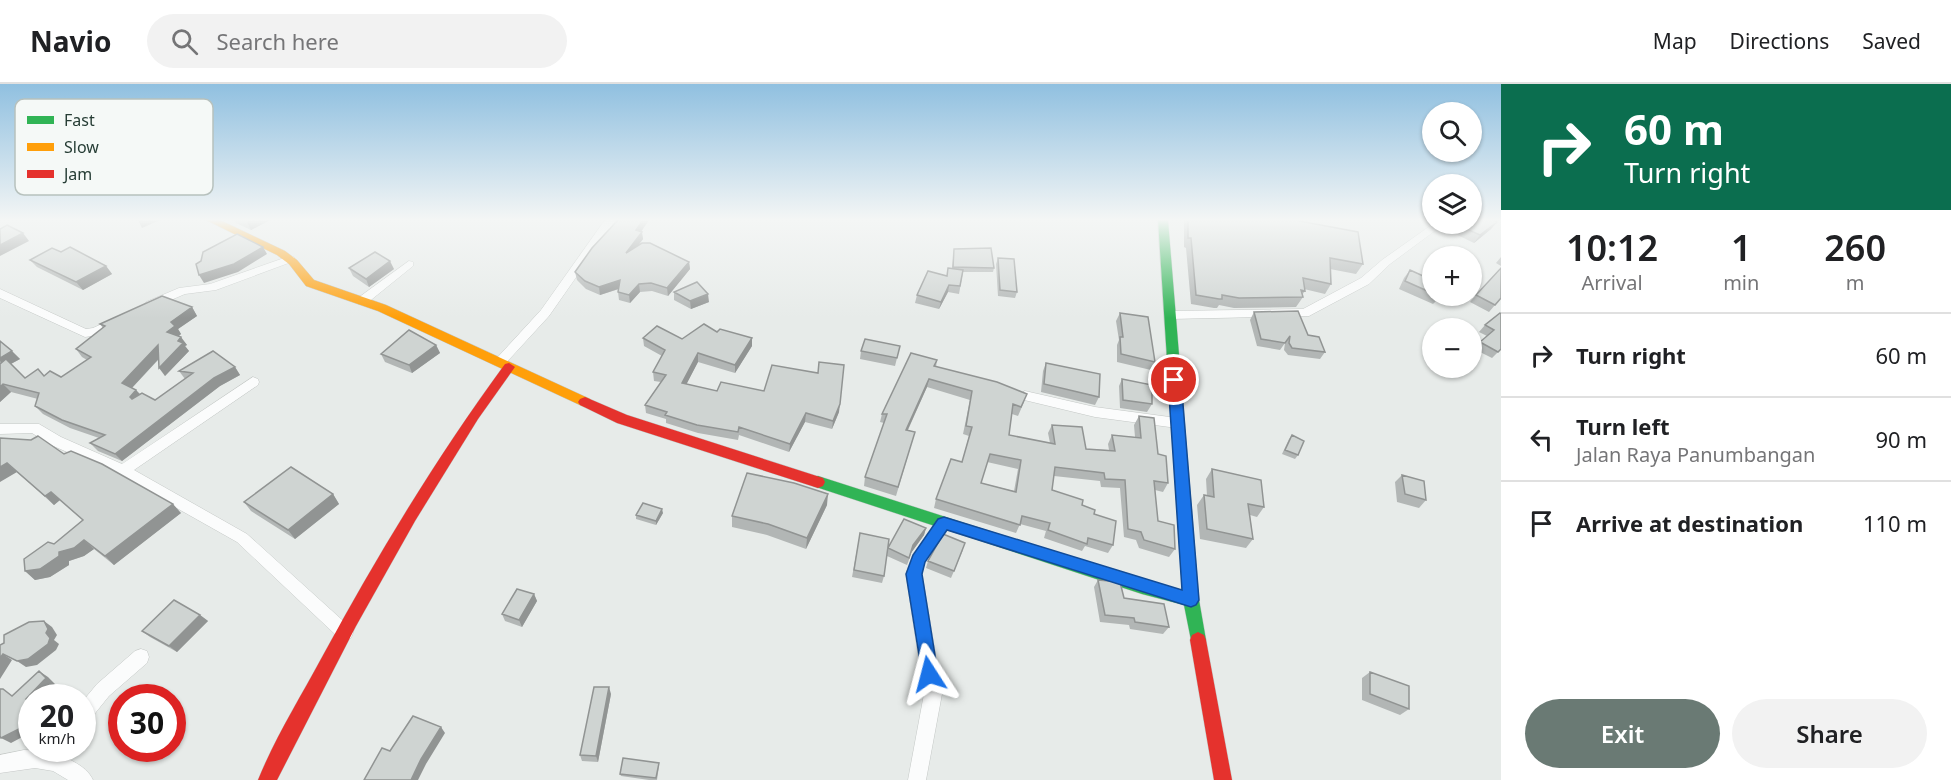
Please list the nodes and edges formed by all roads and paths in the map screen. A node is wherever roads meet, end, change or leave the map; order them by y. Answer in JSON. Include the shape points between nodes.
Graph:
{"nodes":[{"id":1,"x":277,"y":252,"type":"edge"},
{"id":2,"x":588,"y":252,"type":"edge"},
{"id":3,"x":1165,"y":252,"type":"edge"},
{"id":4,"x":1399,"y":252,"type":"edge"},
{"id":5,"x":290,"y":259,"type":"junction"},
{"id":6,"x":409,"y":264,"type":"dead end"},
{"id":7,"x":0,"y":292,"type":"edge"},
{"id":8,"x":362,"y":302,"type":"junction"},
{"id":9,"x":1170,"y":315,"type":"junction"},
{"id":10,"x":504,"y":365,"type":"junction"},
{"id":11,"x":253,"y":382,"type":"dead end"},
{"id":12,"x":1025,"y":396,"type":"edge"},
{"id":13,"x":1177,"y":423,"type":"junction"},
{"id":14,"x":0,"y":429,"type":"edge"},
{"id":15,"x":122,"y":471,"type":"junction"},
{"id":16,"x":944,"y":523,"type":"junction"},
{"id":17,"x":1191,"y":600,"type":"junction"},
{"id":18,"x":345,"y":633,"type":"junction"},
{"id":19,"x":141,"y":657,"type":"dead end"},
{"id":20,"x":96,"y":699,"type":"edge"},
{"id":21,"x":18,"y":760,"type":"edge"},
{"id":22,"x":61,"y":762,"type":"edge"},
{"id":23,"x":0,"y":764,"type":"edge"},
{"id":24,"x":84,"y":780,"type":"edge"},
{"id":25,"x":267,"y":780,"type":"edge"},
{"id":26,"x":917,"y":780,"type":"edge"},
{"id":27,"x":1222,"y":780,"type":"edge"}],
"edges":[{"from":1,"to":5,"type":"street"},
{"from":2,"to":10,"type":"street"},
{"from":3,"to":9,"type":"street"},
{"from":4,"to":9,"type":"street","via":[[1365,281],[1305,313]]},
{"from":5,"to":7,"type":"street","via":[[212,287],[183,291],[95,332],[85,333]]},
{"from":5,"to":8,"type":"street","via":[[310,283]]},
{"from":6,"to":8,"type":"street"},
{"from":8,"to":10,"type":"street"},
{"from":9,"to":13,"type":"street"},
{"from":10,"to":16,"type":"street","via":[[621,419]]},
{"from":10,"to":18,"type":"street","via":[[408,510]]},
{"from":11,"to":15,"type":"street"},
{"from":12,"to":13,"type":"street","via":[[1095,412]]},
{"from":13,"to":17,"type":"street"},
{"from":14,"to":15,"type":"street","via":[[34,428]]},
{"from":15,"to":18,"type":"street","via":[[242,538]]},
{"from":16,"to":17,"type":"street"},
{"from":16,"to":26,"type":"street","via":[[918,559],[914,574],[933,694]]},
{"from":17,"to":27,"type":"street"},
{"from":18,"to":25,"type":"street"},
{"from":19,"to":20,"type":"street"},
{"from":21,"to":23,"type":"street"},
{"from":22,"to":24,"type":"street"}]}
